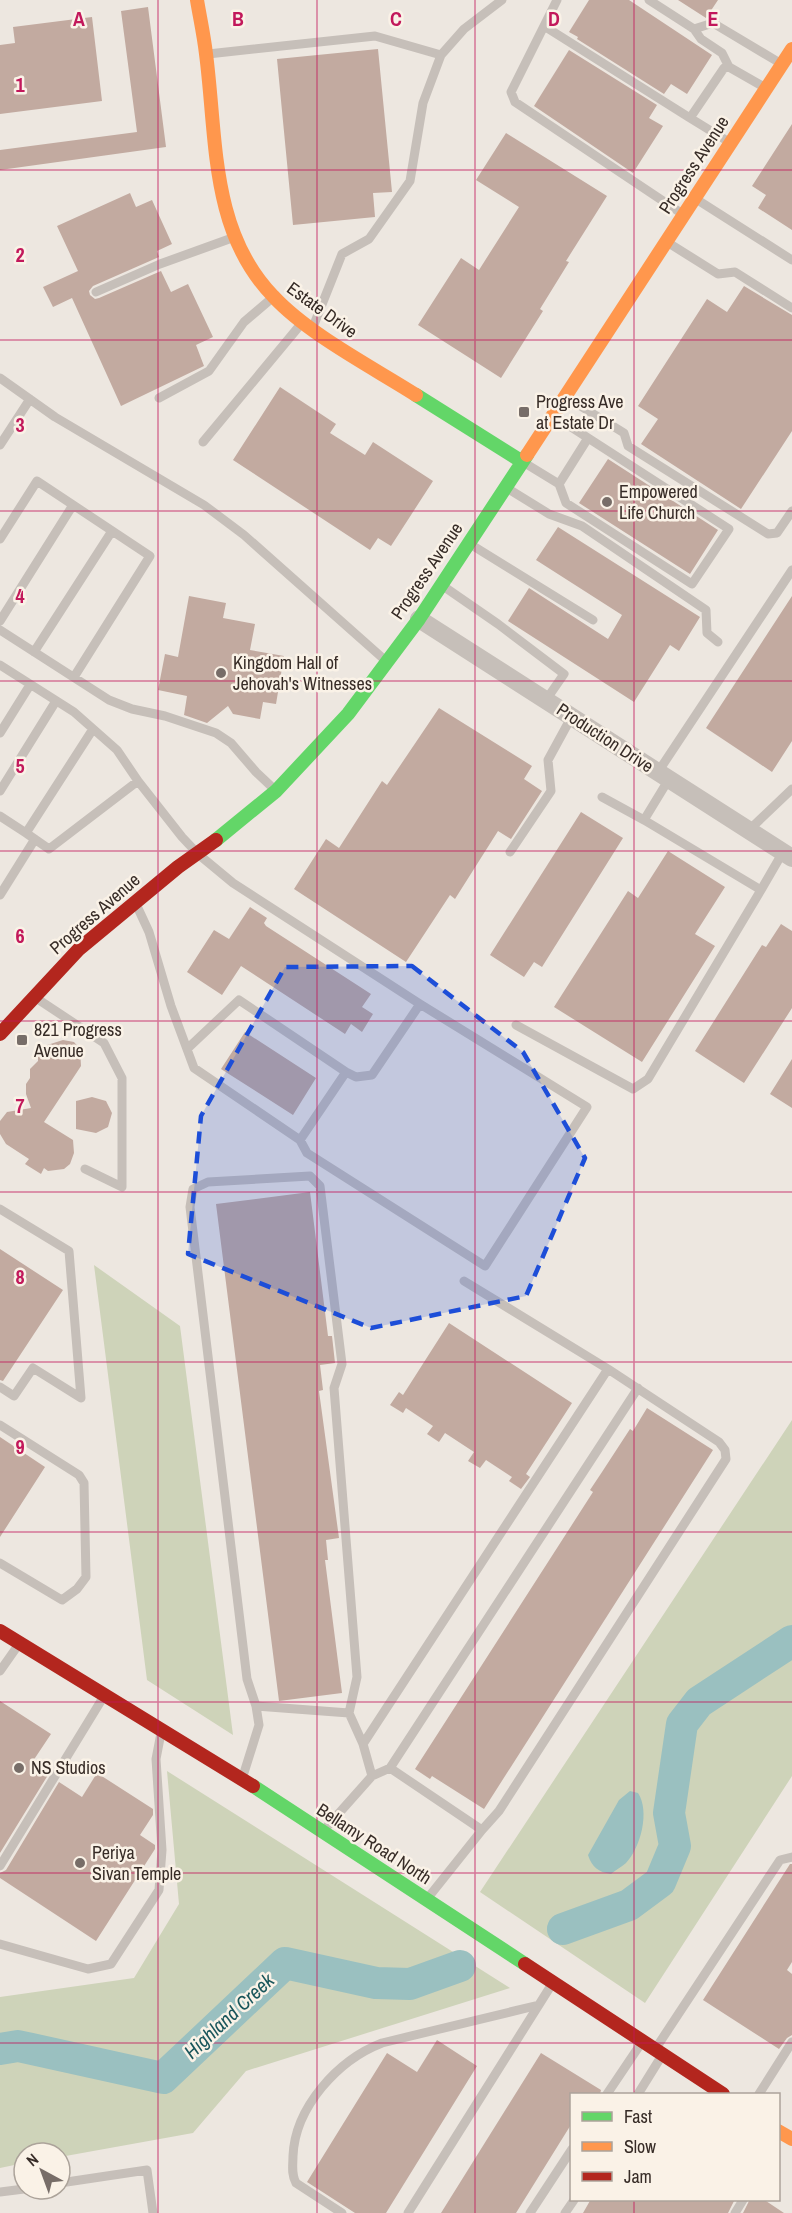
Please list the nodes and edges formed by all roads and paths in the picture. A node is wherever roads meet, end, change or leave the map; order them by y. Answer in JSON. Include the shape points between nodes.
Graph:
{"nodes":[{"id":1,"x":197,"y":0,"type":"edge"},
{"id":2,"x":502,"y":0,"type":"edge"},
{"id":3,"x":557,"y":0,"type":"edge"},
{"id":4,"x":649,"y":0,"type":"edge"},
{"id":5,"x":544,"y":26,"type":"junction"},
{"id":6,"x":694,"y":29,"type":"junction"},
{"id":7,"x":792,"y":49,"type":"edge"},
{"id":8,"x":206,"y":54,"type":"junction"},
{"id":9,"x":441,"y":55,"type":"junction"},
{"id":10,"x":782,"y":65,"type":"junction"},
{"id":11,"x":729,"y":67,"type":"junction"},
{"id":12,"x":766,"y":89,"type":"junction"},
{"id":13,"x":690,"y":118,"type":"junction"},
{"id":14,"x":730,"y":143,"type":"junction"},
{"id":15,"x":694,"y":197,"type":"junction"},
{"id":16,"x":683,"y":215,"type":"junction"},
{"id":17,"x":234,"y":237,"type":"junction"},
{"id":18,"x":666,"y":241,"type":"junction"},
{"id":19,"x":792,"y":260,"type":"edge"},
{"id":20,"x":96,"y":292,"type":"dead end"},
{"id":21,"x":273,"y":297,"type":"junction"},
{"id":22,"x":792,"y":308,"type":"edge"},
{"id":23,"x":308,"y":326,"type":"junction"},
{"id":24,"x":0,"y":378,"type":"edge"},
{"id":25,"x":564,"y":396,"type":"junction"},
{"id":26,"x":159,"y":398,"type":"dead end"},
{"id":27,"x":30,"y":399,"type":"junction"},
{"id":28,"x":552,"y":414,"type":"junction"},
{"id":29,"x":588,"y":438,"type":"junction"},
{"id":30,"x":204,"y":442,"type":"dead end"},
{"id":31,"x":0,"y":445,"type":"edge"},
{"id":32,"x":521,"y":461,"type":"junction"},
{"id":33,"x":559,"y":484,"type":"junction"},
{"id":34,"x":505,"y":486,"type":"junction"},
{"id":35,"x":73,"y":505,"type":"junction"},
{"id":36,"x":792,"y":511,"type":"edge"},
{"id":37,"x":112,"y":531,"type":"junction"},
{"id":38,"x":0,"y":538,"type":"edge"},
{"id":39,"x":468,"y":543,"type":"junction"},
{"id":40,"x":792,"y":570,"type":"edge"},
{"id":41,"x":441,"y":585,"type":"junction"},
{"id":42,"x":419,"y":619,"type":"junction"},
{"id":43,"x":593,"y":620,"type":"dead end"},
{"id":44,"x":0,"y":621,"type":"edge"},
{"id":45,"x":0,"y":630,"type":"edge"},
{"id":46,"x":718,"y":642,"type":"dead end"},
{"id":47,"x":34,"y":652,"type":"junction"},
{"id":48,"x":387,"y":662,"type":"junction"},
{"id":49,"x":0,"y":665,"type":"edge"},
{"id":50,"x":74,"y":677,"type":"junction"},
{"id":51,"x":30,"y":685,"type":"junction"},
{"id":52,"x":546,"y":700,"type":"junction"},
{"id":53,"x":56,"y":701,"type":"junction"},
{"id":54,"x":572,"y":717,"type":"junction"},
{"id":55,"x":93,"y":729,"type":"junction"},
{"id":56,"x":0,"y":733,"type":"edge"},
{"id":57,"x":664,"y":775,"type":"junction"},
{"id":58,"x":138,"y":781,"type":"junction"},
{"id":59,"x":792,"y":789,"type":"edge"},
{"id":60,"x":0,"y":790,"type":"edge"},
{"id":61,"x":276,"y":791,"type":"junction"},
{"id":62,"x":602,"y":797,"type":"dead end"},
{"id":63,"x":0,"y":816,"type":"edge"},
{"id":64,"x":644,"y":820,"type":"junction"},
{"id":65,"x":749,"y":830,"type":"junction"},
{"id":66,"x":26,"y":833,"type":"junction"},
{"id":67,"x":35,"y":839,"type":"junction"},
{"id":68,"x":510,"y":852,"type":"dead end"},
{"id":69,"x":198,"y":854,"type":"junction"},
{"id":70,"x":787,"y":855,"type":"edge"},
{"id":71,"x":762,"y":890,"type":"junction"},
{"id":72,"x":0,"y":895,"type":"edge"},
{"id":73,"x":135,"y":902,"type":"junction"},
{"id":74,"x":34,"y":996,"type":"junction"},
{"id":75,"x":420,"y":1004,"type":"junction"},
{"id":76,"x":516,"y":1024,"type":"dead end"},
{"id":77,"x":0,"y":1034,"type":"edge"},
{"id":78,"x":187,"y":1049,"type":"junction"},
{"id":79,"x":346,"y":1072,"type":"junction"},
{"id":80,"x":300,"y":1140,"type":"junction"},
{"id":81,"x":85,"y":1169,"type":"dead end"},
{"id":82,"x":0,"y":1209,"type":"edge"},
{"id":83,"x":464,"y":1281,"type":"dead end"},
{"id":84,"x":608,"y":1369,"type":"junction"},
{"id":85,"x":0,"y":1387,"type":"edge"},
{"id":86,"x":638,"y":1388,"type":"junction"},
{"id":87,"x":0,"y":1425,"type":"edge"},
{"id":88,"x":0,"y":1563,"type":"edge"},
{"id":89,"x":0,"y":1631,"type":"edge"},
{"id":90,"x":20,"y":1644,"type":"junction"},
{"id":91,"x":0,"y":1671,"type":"edge"},
{"id":92,"x":104,"y":1696,"type":"junction"},
{"id":93,"x":256,"y":1706,"type":"junction"},
{"id":94,"x":349,"y":1713,"type":"junction"},
{"id":95,"x":162,"y":1730,"type":"junction"},
{"id":96,"x":363,"y":1743,"type":"junction"},
{"id":97,"x":390,"y":1768,"type":"junction"},
{"id":98,"x":372,"y":1776,"type":"junction"},
{"id":99,"x":242,"y":1779,"type":"junction"},
{"id":100,"x":483,"y":1830,"type":"junction"},
{"id":101,"x":322,"y":1832,"type":"junction"},
{"id":102,"x":792,"y":1857,"type":"edge"},
{"id":103,"x":0,"y":1866,"type":"edge"},
{"id":104,"x":426,"y":1900,"type":"junction"},
{"id":105,"x":0,"y":1944,"type":"edge"},
{"id":106,"x":553,"y":1983,"type":"junction"},
{"id":107,"x":539,"y":2005,"type":"junction"},
{"id":108,"x":642,"y":2042,"type":"junction"},
{"id":109,"x":792,"y":2042,"type":"edge"},
{"id":110,"x":659,"y":2053,"type":"junction"},
{"id":111,"x":608,"y":2093,"type":"edge"},
{"id":112,"x":639,"y":2093,"type":"edge"},
{"id":113,"x":721,"y":2093,"type":"edge"},
{"id":114,"x":760,"y":2093,"type":"edge"},
{"id":115,"x":570,"y":2152,"type":"edge"},
{"id":116,"x":72,"y":2181,"type":"edge"},
{"id":117,"x":153,"y":2213,"type":"edge"},
{"id":118,"x":342,"y":2213,"type":"edge"},
{"id":119,"x":408,"y":2213,"type":"edge"},
{"id":120,"x":530,"y":2213,"type":"edge"}],
"edges":[{"from":1,"to":8,"type":"street","name":"Estate Drive"},
{"from":2,"to":9,"type":"lane","via":[[464,29]]},
{"from":3,"to":5,"type":"lane"},
{"from":4,"to":6,"type":"lane"},
{"from":5,"to":13,"type":"lane"},
{"from":5,"to":16,"type":"lane","via":[[510,92],[515,102]]},
{"from":6,"to":10,"type":"lane","via":[[713,23]]},
{"from":6,"to":11,"type":"lane","via":[[701,39],[722,53]]},
{"from":7,"to":10,"type":"street","name":"Progress Avenue"},
{"from":8,"to":9,"type":"lane","via":[[375,36]]},
{"from":8,"to":17,"type":"street","name":"Estate Drive","via":[[222,200]]},
{"from":9,"to":23,"type":"lane","via":[[423,103],[410,181],[369,239],[342,254]]},
{"from":10,"to":12,"type":"street","name":"Progress Avenue"},
{"from":11,"to":12,"type":"lane"},
{"from":11,"to":13,"type":"lane","via":[[724,68]]},
{"from":12,"to":14,"type":"street","name":"Progress Avenue"},
{"from":13,"to":14,"type":"lane"},
{"from":14,"to":15,"type":"street","name":"Progress Avenue"},
{"from":15,"to":16,"type":"street","name":"Progress Avenue"},
{"from":15,"to":19,"type":"lane"},
{"from":16,"to":18,"type":"street","name":"Progress Avenue"},
{"from":17,"to":20,"type":"lane"},
{"from":17,"to":21,"type":"street","name":"Estate Drive"},
{"from":18,"to":22,"type":"lane","via":[[718,274],[735,272]]},
{"from":18,"to":25,"type":"street","name":"Progress Avenue"},
{"from":21,"to":23,"type":"street","name":"Estate Drive"},
{"from":21,"to":26,"type":"lane","via":[[244,322],[209,371]]},
{"from":23,"to":30,"type":"lane"},
{"from":23,"to":32,"type":"street","name":"Estate Drive"},
{"from":24,"to":27,"type":"lane"},
{"from":25,"to":28,"type":"street","name":"Progress Avenue"},
{"from":25,"to":36,"type":"lane","via":[[624,433],[628,446],[768,534],[777,533]]},
{"from":27,"to":31,"type":"lane"},
{"from":27,"to":48,"type":"lane","via":[[204,505]]},
{"from":28,"to":29,"type":"lane"},
{"from":28,"to":32,"type":"street","name":"Progress Avenue"},
{"from":29,"to":33,"type":"lane"},
{"from":29,"to":33,"type":"lane","via":[[729,529],[692,584],[566,503]]},
{"from":32,"to":33,"type":"lane"},
{"from":32,"to":34,"type":"street","name":"Progress Avenue"},
{"from":34,"to":39,"type":"street","name":"Progress Avenue"},
{"from":34,"to":46,"type":"lane","via":[[549,514],[582,526],[706,610],[707,633]]},
{"from":35,"to":37,"type":"lane"},
{"from":35,"to":38,"type":"lane","via":[[37,481]]},
{"from":35,"to":44,"type":"lane"},
{"from":37,"to":47,"type":"lane"},
{"from":37,"to":50,"type":"lane","via":[[150,556]]},
{"from":39,"to":41,"type":"street","name":"Progress Avenue"},
{"from":39,"to":43,"type":"lane"},
{"from":40,"to":57,"type":"lane"},
{"from":41,"to":42,"type":"street","name":"Progress Avenue"},
{"from":41,"to":52,"type":"lane","via":[[564,674]]},
{"from":42,"to":48,"type":"street","name":"Progress Avenue"},
{"from":42,"to":52,"type":"street","name":"Production Drive"},
{"from":45,"to":47,"type":"lane"},
{"from":47,"to":50,"type":"lane"},
{"from":48,"to":61,"type":"street","name":"Progress Avenue","via":[[348,714]]},
{"from":49,"to":51,"type":"lane"},
{"from":50,"to":61,"type":"lane","via":[[117,703],[216,733],[231,743]]},
{"from":51,"to":53,"type":"lane"},
{"from":51,"to":56,"type":"lane"},
{"from":52,"to":54,"type":"street","name":"Production Drive"},
{"from":53,"to":55,"type":"lane"},
{"from":53,"to":60,"type":"lane"},
{"from":54,"to":57,"type":"street","name":"Production Drive"},
{"from":54,"to":68,"type":"lane","via":[[548,760],[551,791]]},
{"from":55,"to":58,"type":"lane","via":[[117,750]]},
{"from":55,"to":66,"type":"lane"},
{"from":57,"to":64,"type":"lane"},
{"from":57,"to":65,"type":"street","name":"Production Drive"},
{"from":58,"to":67,"type":"lane","via":[[49,849]]},
{"from":58,"to":69,"type":"lane"},
{"from":59,"to":65,"type":"lane"},
{"from":61,"to":69,"type":"street","name":"Progress Avenue"},
{"from":62,"to":64,"type":"lane"},
{"from":63,"to":66,"type":"lane"},
{"from":64,"to":71,"type":"lane"},
{"from":65,"to":70,"type":"street","name":"Production Drive"},
{"from":66,"to":67,"type":"lane"},
{"from":67,"to":72,"type":"lane"},
{"from":69,"to":73,"type":"street","name":"Progress Avenue"},
{"from":69,"to":75,"type":"lane","via":[[233,883]]},
{"from":70,"to":71,"type":"lane"},
{"from":71,"to":76,"type":"lane","via":[[648,1079],[633,1089]]},
{"from":73,"to":74,"type":"street","name":"Progress Avenue","via":[[79,949]]},
{"from":73,"to":78,"type":"lane","via":[[149,932]]},
{"from":74,"to":77,"type":"street","name":"Progress Avenue"},
{"from":74,"to":81,"type":"lane","via":[[104,1044],[122,1078],[122,1187]]},
{"from":75,"to":79,"type":"lane","via":[[372,1075],[356,1077]]},
{"from":75,"to":80,"type":"lane","via":[[587,1107],[485,1266],[308,1153]]},
{"from":78,"to":79,"type":"lane","via":[[239,1000]]},
{"from":78,"to":80,"type":"lane","via":[[194,1068]]},
{"from":79,"to":80,"type":"lane"},
{"from":82,"to":85,"type":"lane","via":[[69,1251],[81,1398],[33,1368],[14,1396]]},
{"from":83,"to":84,"type":"lane"},
{"from":84,"to":86,"type":"lane"},
{"from":84,"to":96,"type":"lane"},
{"from":86,"to":97,"type":"lane"},
{"from":86,"to":100,"type":"lane","via":[[719,1442],[726,1459],[500,1811]]},
{"from":87,"to":88,"type":"lane","via":[[79,1475],[84,1483],[86,1577],[62,1600]]},
{"from":89,"to":90,"type":"street","name":"Bellamy Road North"},
{"from":90,"to":91,"type":"lane"},
{"from":90,"to":92,"type":"street","name":"Bellamy Road North"},
{"from":92,"to":95,"type":"street","name":"Bellamy Road North"},
{"from":92,"to":103,"type":"lane"},
{"from":93,"to":94,"type":"lane"},
{"from":93,"to":94,"type":"lane","via":[[247,1679],[190,1207],[193,1189],[208,1182],[310,1176],[320,1186],[342,1364],[334,1388],[357,1677]]},
{"from":93,"to":99,"type":"lane","via":[[260,1725]]},
{"from":94,"to":96,"type":"lane"},
{"from":95,"to":99,"type":"street","name":"Bellamy Road North"},
{"from":95,"to":105,"type":"lane","via":[[156,1759],[162,1850],[159,1890],[111,1964],[88,1969]]},
{"from":96,"to":98,"type":"lane"},
{"from":97,"to":98,"type":"lane"},
{"from":97,"to":100,"type":"lane"},
{"from":98,"to":101,"type":"lane"},
{"from":99,"to":101,"type":"street","name":"Bellamy Road North"},
{"from":100,"to":104,"type":"lane"},
{"from":101,"to":104,"type":"street","name":"Bellamy Road North"},
{"from":102,"to":110,"type":"lane","via":[[780,1860]]},
{"from":104,"to":106,"type":"street","name":"Bellamy Road North"},
{"from":106,"to":107,"type":"lane"},
{"from":106,"to":108,"type":"street","name":"Bellamy Road North"},
{"from":107,"to":118,"type":"lane","via":[[382,2043],[361,2053],[324,2085],[299,2124],[292,2171],[296,2183]]},
{"from":107,"to":119,"type":"lane"},
{"from":108,"to":110,"type":"street","name":"Bellamy Road North"},
{"from":108,"to":111,"type":"lane"},
{"from":109,"to":114,"type":"lane"},
{"from":110,"to":112,"type":"lane"},
{"from":110,"to":113,"type":"street","name":"Bellamy Road North"},
{"from":115,"to":120,"type":"lane"},
{"from":116,"to":117,"type":"lane","via":[[147,2170]]}]}
